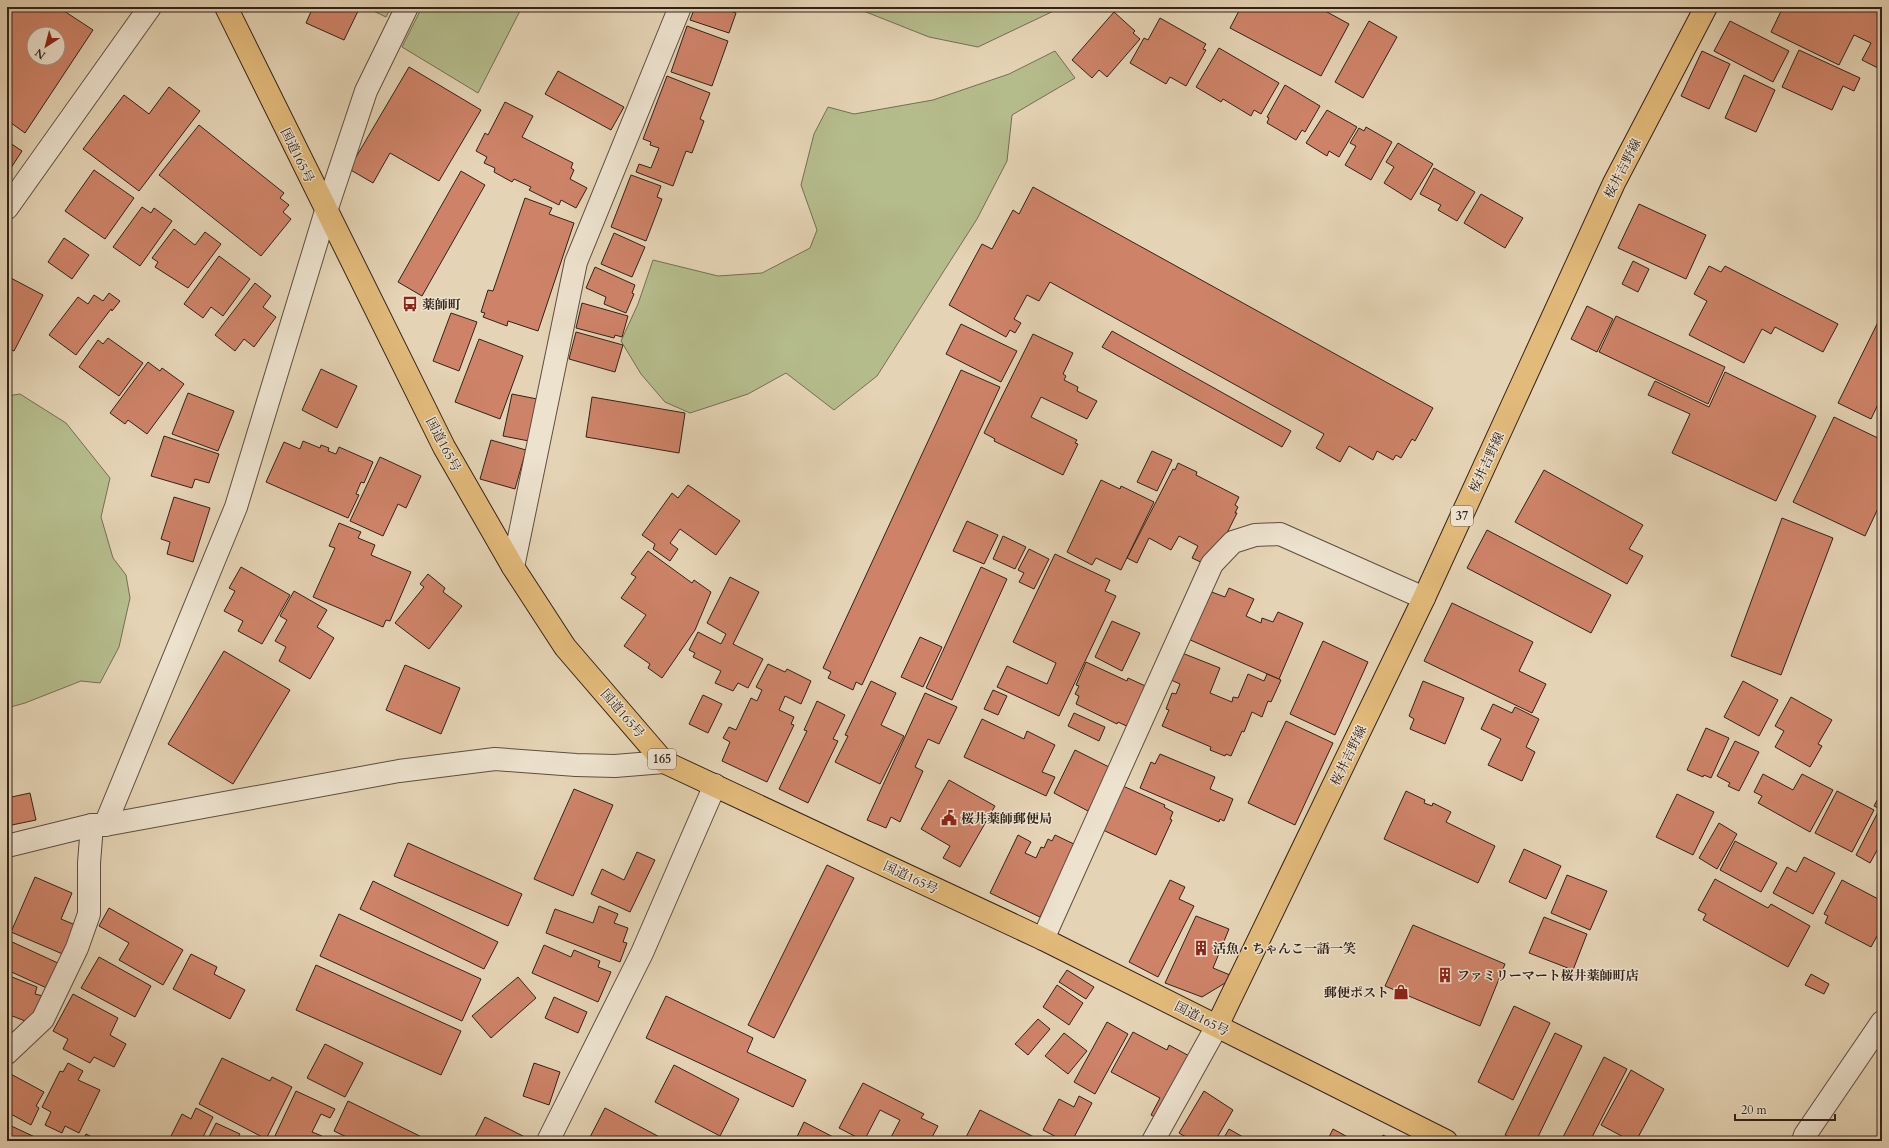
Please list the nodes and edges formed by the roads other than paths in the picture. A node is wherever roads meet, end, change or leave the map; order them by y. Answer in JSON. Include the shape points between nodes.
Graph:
{"nodes":[{"id":1,"x":150,"y":7,"type":"edge"},
{"id":2,"x":226,"y":7,"type":"edge"},
{"id":3,"x":407,"y":7,"type":"edge"},
{"id":4,"x":680,"y":7,"type":"edge"},
{"id":5,"x":1706,"y":7,"type":"edge"},
{"id":6,"x":7,"y":208,"type":"edge"},
{"id":7,"x":326,"y":211,"type":"junction"},
{"id":8,"x":513,"y":567,"type":"junction"},
{"id":9,"x":1424,"y":598,"type":"junction"},
{"id":10,"x":664,"y":762,"type":"junction"},
{"id":11,"x":715,"y":785,"type":"junction"},
{"id":12,"x":98,"y":825,"type":"junction"},
{"id":13,"x":7,"y":846,"type":"edge"},
{"id":14,"x":1043,"y":939,"type":"junction"},
{"id":15,"x":1882,"y":1022,"type":"edge"},
{"id":16,"x":1217,"y":1026,"type":"junction"},
{"id":17,"x":7,"y":1053,"type":"edge"},
{"id":18,"x":548,"y":1141,"type":"edge"},
{"id":19,"x":1153,"y":1141,"type":"edge"},
{"id":20,"x":1446,"y":1141,"type":"edge"},
{"id":21,"x":1803,"y":1141,"type":"edge"}],
"edges":[{"from":1,"to":6,"type":"street"},
{"from":2,"to":7,"type":"main road","name":"国道165号","number":"165"},
{"from":3,"to":7,"type":"street","via":[[366,91]]},
{"from":4,"to":8,"type":"street","via":[[576,262]]},
{"from":5,"to":9,"type":"main road","name":"桜井吉野線","number":"37","via":[[1614,183]]},
{"from":7,"to":8,"type":"main road","name":"国道165号","number":"165","via":[[444,447]]},
{"from":7,"to":12,"type":"street","via":[[236,508]]},
{"from":8,"to":10,"type":"main road","name":"国道165号","number":"165","via":[[565,647]]},
{"from":9,"to":14,"type":"street","via":[[1280,534],[1256,535],[1233,542],[1212,564]]},
{"from":9,"to":16,"type":"main road","name":"桜井吉野線","number":"37"},
{"from":10,"to":11,"type":"main road","name":"国道165号","number":"165"},
{"from":10,"to":12,"type":"street","via":[[615,766],[495,759],[399,771]]},
{"from":11,"to":14,"type":"main road","name":"国道165号","number":"165"},
{"from":11,"to":18,"type":"street","via":[[642,953]]},
{"from":12,"to":13,"type":"street"},
{"from":12,"to":17,"type":"street","via":[[89,863],[89,914],[77,948],[43,1020]]},
{"from":14,"to":16,"type":"main road","name":"国道165号","number":"165"},
{"from":15,"to":21,"type":"street","via":[[1805,1134]]},
{"from":16,"to":19,"type":"street"},
{"from":16,"to":20,"type":"main road","name":"国道165号","number":"165"}]}
